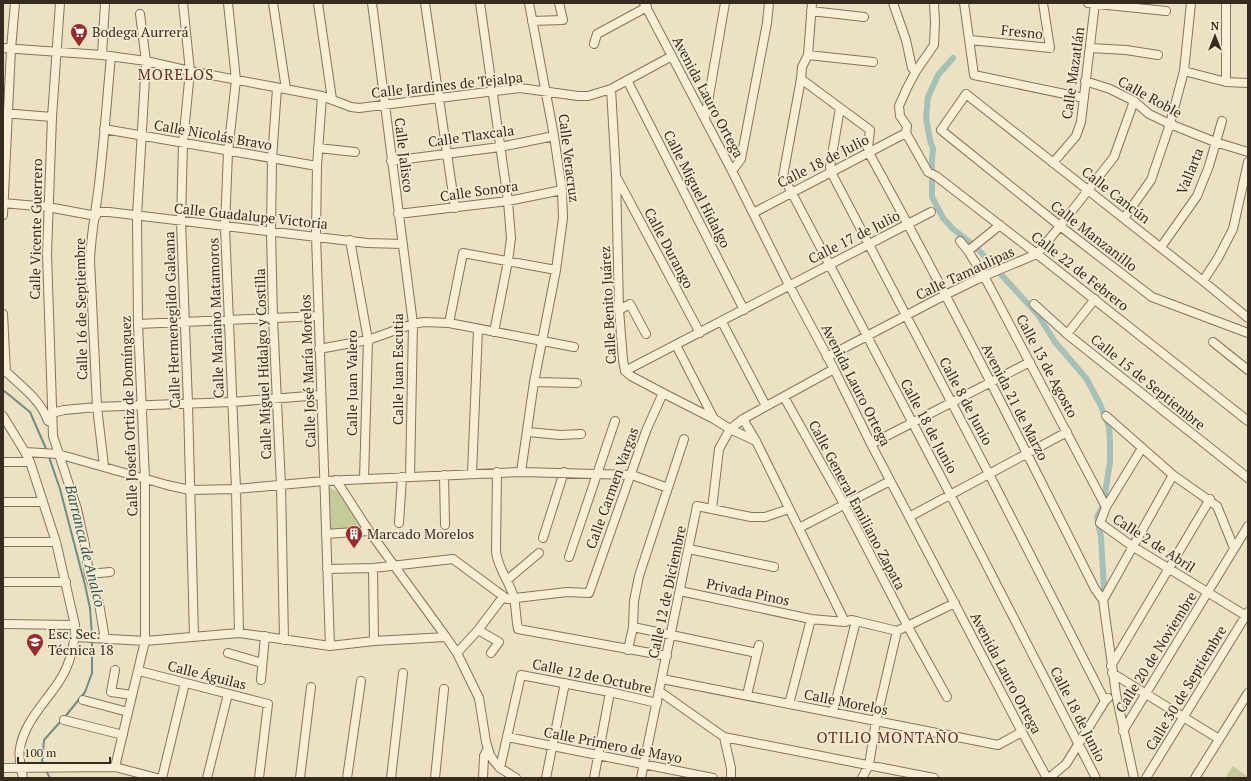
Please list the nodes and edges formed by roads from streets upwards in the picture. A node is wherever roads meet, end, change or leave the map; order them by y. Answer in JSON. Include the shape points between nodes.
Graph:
{"nodes":[{"id":1,"x":15,"y":3,"type":"edge"},
{"id":2,"x":60,"y":3,"type":"edge"},
{"id":3,"x":105,"y":3,"type":"edge"},
{"id":4,"x":183,"y":3,"type":"edge"},
{"id":5,"x":228,"y":3,"type":"edge"},
{"id":6,"x":273,"y":3,"type":"edge"},
{"id":7,"x":318,"y":3,"type":"edge"},
{"id":8,"x":372,"y":3,"type":"edge"},
{"id":9,"x":425,"y":3,"type":"edge"},
{"id":10,"x":480,"y":3,"type":"edge"},
{"id":11,"x":529,"y":3,"type":"edge"},
{"id":12,"x":559,"y":3,"type":"edge"},
{"id":13,"x":725,"y":3,"type":"edge"},
{"id":14,"x":769,"y":3,"type":"edge"},
{"id":15,"x":893,"y":3,"type":"edge"},
{"id":16,"x":934,"y":3,"type":"edge"},
{"id":17,"x":964,"y":3,"type":"edge"},
{"id":18,"x":1043,"y":3,"type":"edge"},
{"id":19,"x":1093,"y":3,"type":"edge"},
{"id":20,"x":1191,"y":3,"type":"edge"},
{"id":21,"x":1226,"y":3,"type":"edge"},
{"id":22,"x":645,"y":5,"type":"edge"},
{"id":23,"x":811,"y":7,"type":"edge"},
{"id":24,"x":1166,"y":11,"type":"dead end"},
{"id":25,"x":140,"y":14,"type":"dead end"},
{"id":26,"x":864,"y":17,"type":"dead end"},
{"id":27,"x":532,"y":21,"type":"junction"},
{"id":28,"x":970,"y":40,"type":"junction"},
{"id":29,"x":594,"y":44,"type":"dead end"},
{"id":30,"x":7,"y":48,"type":"edge"},
{"id":31,"x":1090,"y":48,"type":"junction"},
{"id":32,"x":56,"y":52,"type":"junction"},
{"id":33,"x":102,"y":55,"type":"junction"},
{"id":34,"x":808,"y":55,"type":"junction"},
{"id":35,"x":1158,"y":55,"type":"dead end"},
{"id":36,"x":111,"y":56,"type":"junction"},
{"id":37,"x":672,"y":56,"type":"junction"},
{"id":38,"x":146,"y":60,"type":"junction"},
{"id":39,"x":873,"y":62,"type":"dead end"},
{"id":40,"x":190,"y":71,"type":"junction"},
{"id":41,"x":916,"y":71,"type":"junction"},
{"id":42,"x":1184,"y":71,"type":"junction"},
{"id":43,"x":801,"y":79,"type":"junction"},
{"id":44,"x":236,"y":80,"type":"junction"},
{"id":45,"x":627,"y":80,"type":"junction"},
{"id":46,"x":1085,"y":81,"type":"junction"},
{"id":47,"x":1226,"y":82,"type":"junction"},
{"id":48,"x":1248,"y":82,"type":"edge"},
{"id":49,"x":277,"y":88,"type":"junction"},
{"id":50,"x":286,"y":89,"type":"junction"},
{"id":51,"x":611,"y":89,"type":"junction"},
{"id":52,"x":492,"y":92,"type":"junction"},
{"id":53,"x":546,"y":92,"type":"junction"},
{"id":54,"x":966,"y":94,"type":"joint"},
{"id":55,"x":322,"y":96,"type":"junction"},
{"id":56,"x":1084,"y":98,"type":"junction"},
{"id":57,"x":332,"y":99,"type":"junction"},
{"id":58,"x":439,"y":99,"type":"junction"},
{"id":59,"x":1134,"y":101,"type":"junction"},
{"id":60,"x":384,"y":104,"type":"junction"},
{"id":61,"x":840,"y":108,"type":"junction"},
{"id":62,"x":6,"y":113,"type":"edge"},
{"id":63,"x":52,"y":117,"type":"junction"},
{"id":64,"x":705,"y":119,"type":"junction"},
{"id":65,"x":1222,"y":121,"type":"dead end"},
{"id":66,"x":1170,"y":124,"type":"junction"},
{"id":67,"x":104,"y":129,"type":"junction"},
{"id":68,"x":906,"y":134,"type":"junction"},
{"id":69,"x":141,"y":136,"type":"junction"},
{"id":70,"x":554,"y":136,"type":"junction"},
{"id":71,"x":1215,"y":142,"type":"junction"},
{"id":72,"x":183,"y":144,"type":"junction"},
{"id":73,"x":500,"y":147,"type":"junction"},
{"id":74,"x":318,"y":148,"type":"junction"},
{"id":75,"x":228,"y":152,"type":"junction"},
{"id":76,"x":355,"y":152,"type":"dead end"},
{"id":77,"x":1248,"y":152,"type":"edge"},
{"id":78,"x":446,"y":153,"type":"junction"},
{"id":79,"x":869,"y":153,"type":"junction"},
{"id":80,"x":272,"y":159,"type":"junction"},
{"id":81,"x":391,"y":160,"type":"junction"},
{"id":82,"x":1248,"y":162,"type":"edge"},
{"id":83,"x":1053,"y":163,"type":"junction"},
{"id":84,"x":317,"y":166,"type":"junction"},
{"id":85,"x":732,"y":171,"type":"junction"},
{"id":86,"x":831,"y":172,"type":"junction"},
{"id":87,"x":616,"y":175,"type":"junction"},
{"id":88,"x":562,"y":190,"type":"junction"},
{"id":89,"x":1089,"y":190,"type":"junction"},
{"id":90,"x":791,"y":192,"type":"junction"},
{"id":91,"x":508,"y":201,"type":"junction"},
{"id":92,"x":3,"y":202,"type":"edge"},
{"id":93,"x":48,"y":207,"type":"junction"},
{"id":94,"x":455,"y":208,"type":"junction"},
{"id":95,"x":931,"y":212,"type":"dead end"},
{"id":96,"x":753,"y":213,"type":"junction"},
{"id":97,"x":96,"y":214,"type":"junction"},
{"id":98,"x":398,"y":214,"type":"junction"},
{"id":99,"x":3,"y":215,"type":"edge"},
{"id":100,"x":137,"y":216,"type":"junction"},
{"id":101,"x":1124,"y":218,"type":"junction"},
{"id":102,"x":181,"y":221,"type":"junction"},
{"id":103,"x":908,"y":224,"type":"junction"},
{"id":104,"x":1000,"y":225,"type":"junction"},
{"id":105,"x":1060,"y":226,"type":"junction"},
{"id":106,"x":225,"y":227,"type":"junction"},
{"id":107,"x":271,"y":231,"type":"junction"},
{"id":108,"x":316,"y":236,"type":"junction"},
{"id":109,"x":350,"y":240,"type":"junction"},
{"id":110,"x":960,"y":241,"type":"dead end"},
{"id":111,"x":403,"y":244,"type":"junction"},
{"id":112,"x":869,"y":244,"type":"junction"},
{"id":113,"x":1161,"y":247,"type":"junction"},
{"id":114,"x":968,"y":251,"type":"junction"},
{"id":115,"x":1037,"y":254,"type":"junction"},
{"id":116,"x":508,"y":261,"type":"junction"},
{"id":117,"x":829,"y":265,"type":"junction"},
{"id":118,"x":556,"y":270,"type":"junction"},
{"id":119,"x":984,"y":276,"type":"junction"},
{"id":120,"x":1203,"y":281,"type":"junction"},
{"id":121,"x":789,"y":285,"type":"junction"},
{"id":122,"x":945,"y":295,"type":"junction"},
{"id":123,"x":1094,"y":299,"type":"junction"},
{"id":124,"x":1034,"y":304,"type":"dead end"},
{"id":125,"x":619,"y":310,"type":"junction"},
{"id":126,"x":744,"y":310,"type":"junction"},
{"id":127,"x":3,"y":314,"type":"edge"},
{"id":128,"x":319,"y":316,"type":"junction"},
{"id":129,"x":906,"y":316,"type":"junction"},
{"id":130,"x":273,"y":318,"type":"junction"},
{"id":131,"x":1248,"y":318,"type":"edge"},
{"id":132,"x":228,"y":319,"type":"junction"},
{"id":133,"x":184,"y":322,"type":"junction"},
{"id":134,"x":449,"y":322,"type":"junction"},
{"id":135,"x":722,"y":322,"type":"junction"},
{"id":136,"x":138,"y":324,"type":"junction"},
{"id":137,"x":413,"y":324,"type":"junction"},
{"id":138,"x":478,"y":329,"type":"junction"},
{"id":139,"x":1247,"y":331,"type":"edge"},
{"id":140,"x":494,"y":332,"type":"junction"},
{"id":141,"x":700,"y":333,"type":"junction"},
{"id":142,"x":646,"y":334,"type":"dead end"},
{"id":143,"x":1067,"y":334,"type":"junction"},
{"id":144,"x":867,"y":336,"type":"junction"},
{"id":145,"x":368,"y":340,"type":"junction"},
{"id":146,"x":542,"y":340,"type":"junction"},
{"id":147,"x":1213,"y":342,"type":"dead end"},
{"id":148,"x":676,"y":345,"type":"junction"},
{"id":149,"x":574,"y":347,"type":"dead end"},
{"id":150,"x":319,"y":349,"type":"junction"},
{"id":151,"x":827,"y":357,"type":"junction"},
{"id":152,"x":1030,"y":362,"type":"junction"},
{"id":153,"x":834,"y":369,"type":"junction"},
{"id":154,"x":1248,"y":370,"type":"edge"},
{"id":155,"x":5,"y":371,"type":"edge"},
{"id":156,"x":625,"y":371,"type":"junction"},
{"id":157,"x":534,"y":382,"type":"junction"},
{"id":158,"x":991,"y":382,"type":"junction"},
{"id":159,"x":577,"y":383,"type":"dead end"},
{"id":160,"x":663,"y":393,"type":"junction"},
{"id":161,"x":321,"y":395,"type":"junction"},
{"id":162,"x":784,"y":397,"type":"junction"},
{"id":163,"x":277,"y":399,"type":"junction"},
{"id":164,"x":232,"y":402,"type":"junction"},
{"id":165,"x":952,"y":402,"type":"junction"},
{"id":166,"x":188,"y":404,"type":"junction"},
{"id":167,"x":142,"y":405,"type":"junction"},
{"id":168,"x":766,"y":406,"type":"junction"},
{"id":169,"x":97,"y":407,"type":"junction"},
{"id":170,"x":49,"y":415,"type":"junction"},
{"id":171,"x":1106,"y":416,"type":"dead end"},
{"id":172,"x":4,"y":419,"type":"edge"},
{"id":173,"x":714,"y":419,"type":"junction"},
{"id":174,"x":743,"y":419,"type":"junction"},
{"id":175,"x":615,"y":421,"type":"dead end"},
{"id":176,"x":1248,"y":421,"type":"edge"},
{"id":177,"x":913,"y":423,"type":"junction"},
{"id":178,"x":730,"y":429,"type":"junction"},
{"id":179,"x":528,"y":432,"type":"junction"},
{"id":180,"x":1067,"y":432,"type":"junction"},
{"id":181,"x":580,"y":434,"type":"dead end"},
{"id":182,"x":684,"y":439,"type":"dead end"},
{"id":183,"x":756,"y":441,"type":"junction"},
{"id":184,"x":871,"y":444,"type":"junction"},
{"id":185,"x":1142,"y":448,"type":"junction"},
{"id":186,"x":27,"y":452,"type":"junction"},
{"id":187,"x":56,"y":454,"type":"junction"},
{"id":188,"x":1027,"y":454,"type":"junction"},
{"id":189,"x":3,"y":462,"type":"edge"},
{"id":190,"x":30,"y":462,"type":"junction"},
{"id":191,"x":104,"y":466,"type":"junction"},
{"id":192,"x":497,"y":472,"type":"junction"},
{"id":193,"x":521,"y":472,"type":"junction"},
{"id":194,"x":564,"y":472,"type":"junction"},
{"id":195,"x":472,"y":474,"type":"junction"},
{"id":196,"x":597,"y":474,"type":"junction"},
{"id":197,"x":989,"y":474,"type":"junction"},
{"id":198,"x":1173,"y":474,"type":"junction"},
{"id":199,"x":444,"y":475,"type":"junction"},
{"id":200,"x":632,"y":475,"type":"junction"},
{"id":201,"x":406,"y":477,"type":"junction"},
{"id":202,"x":1248,"y":478,"type":"edge"},
{"id":203,"x":145,"y":479,"type":"junction"},
{"id":204,"x":364,"y":479,"type":"junction"},
{"id":205,"x":336,"y":480,"type":"junction"},
{"id":206,"x":324,"y":481,"type":"junction"},
{"id":207,"x":890,"y":481,"type":"junction"},
{"id":208,"x":281,"y":485,"type":"junction"},
{"id":209,"x":668,"y":488,"type":"junction"},
{"id":210,"x":236,"y":489,"type":"junction"},
{"id":211,"x":190,"y":490,"type":"junction"},
{"id":212,"x":950,"y":494,"type":"junction"},
{"id":213,"x":1210,"y":500,"type":"junction"},
{"id":214,"x":3,"y":502,"type":"edge"},
{"id":215,"x":42,"y":502,"type":"junction"},
{"id":216,"x":844,"y":504,"type":"junction"},
{"id":217,"x":1105,"y":504,"type":"junction"},
{"id":218,"x":712,"y":509,"type":"junction"},
{"id":219,"x":789,"y":509,"type":"junction"},
{"id":220,"x":909,"y":516,"type":"junction"},
{"id":221,"x":399,"y":523,"type":"dead end"},
{"id":222,"x":445,"y":525,"type":"dead end"},
{"id":223,"x":1248,"y":526,"type":"edge"},
{"id":224,"x":799,"y":528,"type":"junction"},
{"id":225,"x":369,"y":531,"type":"junction"},
{"id":226,"x":326,"y":534,"type":"junction"},
{"id":227,"x":543,"y":538,"type":"dead end"},
{"id":228,"x":3,"y":542,"type":"edge"},
{"id":229,"x":56,"y":542,"type":"junction"},
{"id":230,"x":1132,"y":546,"type":"junction"},
{"id":231,"x":1234,"y":548,"type":"junction"},
{"id":232,"x":689,"y":549,"type":"junction"},
{"id":233,"x":539,"y":553,"type":"dead end"},
{"id":234,"x":569,"y":557,"type":"dead end"},
{"id":235,"x":394,"y":566,"type":"junction"},
{"id":236,"x":774,"y":567,"type":"dead end"},
{"id":237,"x":373,"y":568,"type":"junction"},
{"id":238,"x":327,"y":569,"type":"junction"},
{"id":239,"x":1169,"y":569,"type":"junction"},
{"id":240,"x":110,"y":572,"type":"dead end"},
{"id":241,"x":89,"y":574,"type":"junction"},
{"id":242,"x":507,"y":580,"type":"junction"},
{"id":243,"x":3,"y":582,"type":"edge"},
{"id":244,"x":66,"y":582,"type":"junction"},
{"id":245,"x":680,"y":591,"type":"junction"},
{"id":246,"x":1208,"y":593,"type":"junction"},
{"id":247,"x":503,"y":597,"type":"junction"},
{"id":248,"x":514,"y":598,"type":"junction"},
{"id":249,"x":1103,"y":600,"type":"junction"},
{"id":250,"x":955,"y":603,"type":"junction"},
{"id":251,"x":1247,"y":614,"type":"edge"},
{"id":252,"x":808,"y":621,"type":"junction"},
{"id":253,"x":856,"y":621,"type":"junction"},
{"id":254,"x":845,"y":622,"type":"junction"},
{"id":255,"x":3,"y":624,"type":"edge"},
{"id":256,"x":75,"y":625,"type":"junction"},
{"id":257,"x":907,"y":626,"type":"junction"},
{"id":258,"x":633,"y":627,"type":"junction"},
{"id":259,"x":478,"y":630,"type":"junction"},
{"id":260,"x":897,"y":631,"type":"junction"},
{"id":261,"x":240,"y":633,"type":"junction"},
{"id":262,"x":671,"y":634,"type":"junction"},
{"id":263,"x":194,"y":636,"type":"junction"},
{"id":264,"x":265,"y":636,"type":"junction"},
{"id":265,"x":75,"y":637,"type":"junction"},
{"id":266,"x":446,"y":637,"type":"junction"},
{"id":267,"x":101,"y":639,"type":"junction"},
{"id":268,"x":284,"y":640,"type":"junction"},
{"id":269,"x":374,"y":641,"type":"junction"},
{"id":270,"x":145,"y":642,"type":"junction"},
{"id":271,"x":330,"y":646,"type":"junction"},
{"id":272,"x":628,"y":650,"type":"junction"},
{"id":273,"x":457,"y":653,"type":"junction"},
{"id":274,"x":491,"y":653,"type":"dead end"},
{"id":275,"x":228,"y":654,"type":"dead end"},
{"id":276,"x":667,"y":656,"type":"junction"},
{"id":277,"x":262,"y":663,"type":"junction"},
{"id":278,"x":1112,"y":669,"type":"junction"},
{"id":279,"x":115,"y":670,"type":"dead end"},
{"id":280,"x":139,"y":670,"type":"junction"},
{"id":281,"x":403,"y":673,"type":"dead end"},
{"id":282,"x":662,"y":679,"type":"junction"},
{"id":283,"x":261,"y":680,"type":"dead end"},
{"id":284,"x":361,"y":681,"type":"dead end"},
{"id":285,"x":185,"y":683,"type":"junction"},
{"id":286,"x":565,"y":683,"type":"junction"},
{"id":287,"x":311,"y":687,"type":"dead end"},
{"id":288,"x":444,"y":689,"type":"dead end"},
{"id":289,"x":659,"y":691,"type":"junction"},
{"id":290,"x":610,"y":692,"type":"junction"},
{"id":291,"x":1146,"y":693,"type":"junction"},
{"id":292,"x":1248,"y":693,"type":"edge"},
{"id":293,"x":228,"y":694,"type":"junction"},
{"id":294,"x":1116,"y":694,"type":"junction"},
{"id":295,"x":132,"y":695,"type":"junction"},
{"id":296,"x":747,"y":696,"type":"junction"},
{"id":297,"x":947,"y":697,"type":"dead end"},
{"id":298,"x":83,"y":700,"type":"dead end"},
{"id":299,"x":1105,"y":701,"type":"junction"},
{"id":300,"x":657,"y":703,"type":"junction"},
{"id":301,"x":789,"y":704,"type":"junction"},
{"id":302,"x":128,"y":712,"type":"junction"},
{"id":303,"x":833,"y":712,"type":"junction"},
{"id":304,"x":1183,"y":716,"type":"junction"},
{"id":305,"x":64,"y":720,"type":"dead end"},
{"id":306,"x":876,"y":721,"type":"junction"},
{"id":307,"x":1123,"y":731,"type":"junction"},
{"id":308,"x":1022,"y":732,"type":"junction"},
{"id":309,"x":123,"y":735,"type":"junction"},
{"id":310,"x":507,"y":737,"type":"junction"},
{"id":311,"x":724,"y":737,"type":"junction"},
{"id":312,"x":1219,"y":739,"type":"junction"},
{"id":313,"x":1079,"y":744,"type":"junction"},
{"id":314,"x":553,"y":746,"type":"junction"},
{"id":315,"x":488,"y":748,"type":"junction"},
{"id":316,"x":598,"y":755,"type":"junction"},
{"id":317,"x":643,"y":764,"type":"junction"},
{"id":318,"x":869,"y":765,"type":"junction"},
{"id":319,"x":115,"y":767,"type":"junction"},
{"id":320,"x":3,"y":768,"type":"edge"},
{"id":321,"x":21,"y":768,"type":"junction"},
{"id":322,"x":500,"y":768,"type":"junction"},
{"id":323,"x":23,"y":778,"type":"edge"},
{"id":324,"x":157,"y":778,"type":"edge"},
{"id":325,"x":162,"y":778,"type":"edge"},
{"id":326,"x":207,"y":778,"type":"edge"},
{"id":327,"x":259,"y":778,"type":"edge"},
{"id":328,"x":300,"y":778,"type":"edge"},
{"id":329,"x":347,"y":778,"type":"edge"},
{"id":330,"x":391,"y":778,"type":"edge"},
{"id":331,"x":435,"y":778,"type":"edge"},
{"id":332,"x":483,"y":778,"type":"edge"},
{"id":333,"x":516,"y":778,"type":"edge"},
{"id":334,"x":546,"y":778,"type":"edge"},
{"id":335,"x":594,"y":778,"type":"edge"},
{"id":336,"x":641,"y":778,"type":"edge"},
{"id":337,"x":713,"y":778,"type":"edge"},
{"id":338,"x":731,"y":778,"type":"edge"},
{"id":339,"x":862,"y":778,"type":"edge"},
{"id":340,"x":934,"y":778,"type":"edge"},
{"id":341,"x":1048,"y":778,"type":"edge"},
{"id":342,"x":1096,"y":778,"type":"edge"},
{"id":343,"x":1134,"y":778,"type":"edge"},
{"id":344,"x":1146,"y":778,"type":"edge"},
{"id":345,"x":1195,"y":778,"type":"edge"}],
"edges":[{"from":1,"to":30,"type":"street"},
{"from":2,"to":32,"type":"street","name":"Calle Vicente Guerrero"},
{"from":3,"to":33,"type":"street"},
{"from":4,"to":40,"type":"street","name":"Calle Hermenegildo Galeana"},
{"from":5,"to":44,"type":"street","name":"Calle Mariano Matamoros"},
{"from":6,"to":50,"type":"street"},
{"from":7,"to":57,"type":"street"},
{"from":8,"to":60,"type":"street","name":"Calle Jalisco"},
{"from":9,"to":58,"type":"street"},
{"from":10,"to":52,"type":"street"},
{"from":11,"to":27,"type":"street","name":"Calle Veracruz"},
{"from":12,"to":27,"type":"street","via":[[563,20]]},
{"from":13,"to":64,"type":"street"},
{"from":14,"to":85,"type":"street","via":[[740,159]]},
{"from":15,"to":41,"type":"street","via":[[906,40],[912,68]]},
{"from":16,"to":41,"type":"street","via":[[935,42]]},
{"from":17,"to":28,"type":"street"},
{"from":18,"to":28,"type":"street","name":"Fresno","via":[[1050,48]]},
{"from":19,"to":24,"type":"street"},
{"from":19,"to":31,"type":"street","name":"Calle Mazatlán"},
{"from":20,"to":42,"type":"street"},
{"from":21,"to":47,"type":"street"},
{"from":22,"to":29,"type":"street","via":[[597,34]]},
{"from":22,"to":37,"type":"street","name":"Avenida Lauro Ortega"},
{"from":23,"to":26,"type":"street"},
{"from":23,"to":34,"type":"street"},
{"from":25,"to":38,"type":"street","name":"Calle Josefa Ortiz de Domínguez"},
{"from":27,"to":53,"type":"street","name":"Calle Veracruz"},
{"from":28,"to":56,"type":"street","via":[[974,75]]},
{"from":30,"to":32,"type":"street"},
{"from":30,"to":62,"type":"street"},
{"from":31,"to":35,"type":"street"},
{"from":31,"to":46,"type":"street","name":"Calle Mazatlán"},
{"from":32,"to":33,"type":"street"},
{"from":32,"to":63,"type":"street","name":"Calle Vicente Guerrero"},
{"from":33,"to":36,"type":"street"},
{"from":34,"to":39,"type":"street"},
{"from":34,"to":43,"type":"street","name":"Calle 18 de Junio","via":[[802,67]]},
{"from":36,"to":38,"type":"street"},
{"from":36,"to":67,"type":"street","name":"Calle 16 de Septiembre"},
{"from":37,"to":45,"type":"street","name":"Calle Jardines de Tejalpa"},
{"from":37,"to":64,"type":"street","name":"Avenida Lauro Ortega"},
{"from":38,"to":40,"type":"street"},
{"from":38,"to":69,"type":"street","name":"Calle Josefa Ortiz de Domínguez"},
{"from":40,"to":44,"type":"street"},
{"from":40,"to":72,"type":"street","name":"Calle Hermenegildo Galeana"},
{"from":41,"to":68,"type":"street","name":"Calle 22 de Febrero","via":[[898,111],[907,126]]},
{"from":42,"to":47,"type":"street"},
{"from":42,"to":66,"type":"street"},
{"from":43,"to":61,"type":"street"},
{"from":43,"to":90,"type":"street","name":"Calle 18 de Junio","via":[[783,176]]},
{"from":44,"to":49,"type":"street"},
{"from":44,"to":75,"type":"street","name":"Calle Mariano Matamoros"},
{"from":45,"to":51,"type":"street","name":"Calle Jardines de Tejalpa"},
{"from":45,"to":126,"type":"street","name":"Calle Miguel Hidalgo"},
{"from":46,"to":56,"type":"street","name":"Calle Mazatlán"},
{"from":46,"to":59,"type":"street","name":"Calle Roble","via":[[1110,89]]},
{"from":47,"to":48,"type":"street"},
{"from":49,"to":50,"type":"street"},
{"from":49,"to":80,"type":"street","name":"Calle Miguel Hidalgo y Costilla"},
{"from":50,"to":55,"type":"street"},
{"from":51,"to":53,"type":"street","name":"Calle Jardines de Tejalpa","via":[[578,96]]},
{"from":51,"to":87,"type":"street","name":"Calle Benito Juárez"},
{"from":52,"to":53,"type":"street","name":"Calle Jardines de Tejalpa","via":[[520,88]]},
{"from":52,"to":58,"type":"street","name":"Calle Jardines de Tejalpa"},
{"from":52,"to":73,"type":"street"},
{"from":53,"to":70,"type":"street","name":"Calle Veracruz"},
{"from":54,"to":83,"type":"street","name":"Calle Cancún"},
{"from":54,"to":105,"type":"street","name":"Calle Manzanillo","via":[[941,130]]},
{"from":55,"to":57,"type":"street"},
{"from":55,"to":74,"type":"street","name":"Calle José María Morelos"},
{"from":56,"to":83,"type":"street","name":"Calle Mazatlán","via":[[1081,122],[1076,136]]},
{"from":57,"to":60,"type":"street","name":"Calle Jardines de Tejalpa","via":[[359,108]]},
{"from":58,"to":60,"type":"street","name":"Calle Jardines de Tejalpa"},
{"from":58,"to":78,"type":"street"},
{"from":59,"to":66,"type":"street","name":"Calle Roble","via":[[1149,114]]},
{"from":59,"to":89,"type":"street","name":"Calle Tamaulipas","via":[[1114,157]]},
{"from":60,"to":81,"type":"street","name":"Calle Jalisco"},
{"from":61,"to":79,"type":"street","via":[[870,130]]},
{"from":61,"to":86,"type":"street"},
{"from":62,"to":63,"type":"street"},
{"from":62,"to":92,"type":"street"},
{"from":63,"to":93,"type":"street","name":"Calle Vicente Guerrero"},
{"from":64,"to":85,"type":"street","name":"Avenida Lauro Ortega"},
{"from":65,"to":71,"type":"street","name":"Vallarta"},
{"from":66,"to":71,"type":"street","name":"Calle Roble"},
{"from":66,"to":101,"type":"street","via":[[1151,180]]},
{"from":67,"to":69,"type":"street","name":"Calle Nicolás Bravo"},
{"from":67,"to":97,"type":"street","name":"Calle 16 de Septiembre"},
{"from":68,"to":79,"type":"street","name":"Calle 18 de Julio"},
{"from":68,"to":104,"type":"street","name":"Calle 22 de Febrero","via":[[928,172]]},
{"from":69,"to":72,"type":"street","name":"Calle Nicolás Bravo"},
{"from":69,"to":100,"type":"street","name":"Calle Josefa Ortiz de Domínguez"},
{"from":70,"to":73,"type":"street","name":"Calle Tlaxcala"},
{"from":70,"to":88,"type":"street","name":"Calle Veracruz"},
{"from":71,"to":77,"type":"street","name":"Calle Roble"},
{"from":71,"to":113,"type":"street","name":"Vallarta","via":[[1197,196]]},
{"from":72,"to":75,"type":"street","name":"Calle Nicolás Bravo"},
{"from":72,"to":102,"type":"street","name":"Calle Hermenegildo Galeana"},
{"from":73,"to":78,"type":"street","name":"Calle Tlaxcala"},
{"from":73,"to":91,"type":"street"},
{"from":74,"to":76,"type":"street"},
{"from":74,"to":84,"type":"street","name":"Calle José María Morelos"},
{"from":75,"to":80,"type":"street","name":"Calle Nicolás Bravo"},
{"from":75,"to":106,"type":"street","name":"Calle Mariano Matamoros"},
{"from":78,"to":81,"type":"street","name":"Calle Tlaxcala"},
{"from":78,"to":94,"type":"street"},
{"from":79,"to":86,"type":"street","name":"Calle 18 de Julio"},
{"from":79,"to":103,"type":"street","name":"Avenida 21 de Marzo"},
{"from":80,"to":84,"type":"street","name":"Calle Nicolás Bravo"},
{"from":80,"to":107,"type":"street","name":"Calle Miguel Hidalgo y Costilla"},
{"from":81,"to":98,"type":"street","name":"Calle Jalisco"},
{"from":82,"to":120,"type":"street","via":[[1233,229]]},
{"from":83,"to":89,"type":"street","name":"Calle Cancún"},
{"from":84,"to":108,"type":"street","name":"Calle José María Morelos"},
{"from":85,"to":96,"type":"street","name":"Avenida Lauro Ortega"},
{"from":86,"to":90,"type":"street","name":"Calle 18 de Julio"},
{"from":86,"to":112,"type":"street","name":"Calle 8 de Junio"},
{"from":87,"to":125,"type":"street","name":"Calle Benito Juárez"},
{"from":87,"to":141,"type":"street","name":"Calle Durango"},
{"from":88,"to":91,"type":"street","name":"Calle Sonora"},
{"from":88,"to":118,"type":"street","name":"Calle Veracruz","via":[[563,218]]},
{"from":89,"to":101,"type":"street","name":"Calle Cancún"},
{"from":89,"to":105,"type":"street","name":"Calle Tamaulipas"},
{"from":90,"to":96,"type":"street","name":"Calle 18 de Julio"},
{"from":90,"to":117,"type":"street","name":"Calle 18 de Junio"},
{"from":91,"to":94,"type":"street","name":"Calle Sonora"},
{"from":91,"to":116,"type":"street","via":[[511,238]]},
{"from":92,"to":93,"type":"street","name":"Calle Guadalupe Victoria"},
{"from":92,"to":99,"type":"street"},
{"from":93,"to":97,"type":"street","name":"Calle Guadalupe Victoria"},
{"from":93,"to":170,"type":"street","name":"Calle Vicente Guerrero"},
{"from":94,"to":98,"type":"street","name":"Calle Sonora"},
{"from":95,"to":103,"type":"street","name":"Calle 17 de Julio"},
{"from":96,"to":121,"type":"street","name":"Avenida Lauro Ortega"},
{"from":97,"to":100,"type":"street","name":"Calle Guadalupe Victoria","via":[[109,212]]},
{"from":97,"to":169,"type":"street","name":"Calle 16 de Septiembre","via":[[91,236],[90,260]]},
{"from":98,"to":111,"type":"street","name":"Calle Juan Escutia"},
{"from":100,"to":102,"type":"street","name":"Calle Guadalupe Victoria"},
{"from":100,"to":136,"type":"street","name":"Calle Josefa Ortiz de Domínguez"},
{"from":101,"to":113,"type":"street","name":"Calle Cancún"},
{"from":102,"to":106,"type":"street","name":"Calle Guadalupe Victoria"},
{"from":102,"to":133,"type":"street","name":"Calle Hermenegildo Galeana"},
{"from":103,"to":112,"type":"street","name":"Calle 17 de Julio"},
{"from":103,"to":122,"type":"street","name":"Avenida 21 de Marzo"},
{"from":104,"to":114,"type":"street"},
{"from":104,"to":115,"type":"street","name":"Calle 22 de Febrero"},
{"from":105,"to":115,"type":"street","name":"Calle Tamaulipas"},
{"from":105,"to":139,"type":"street","name":"Calle Manzanillo","via":[[1152,298]]},
{"from":106,"to":107,"type":"street","name":"Calle Guadalupe Victoria"},
{"from":106,"to":132,"type":"street","name":"Calle Mariano Matamoros"},
{"from":107,"to":108,"type":"street","name":"Calle Guadalupe Victoria"},
{"from":107,"to":130,"type":"street","name":"Calle Miguel Hidalgo y Costilla"},
{"from":108,"to":109,"type":"street","name":"Calle Guadalupe Victoria"},
{"from":108,"to":128,"type":"street","name":"Calle José María Morelos"},
{"from":109,"to":111,"type":"street","name":"Calle Guadalupe Victoria"},
{"from":109,"to":145,"type":"street","name":"Calle Juan Valero"},
{"from":110,"to":114,"type":"street","name":"Calle 13 de Agosto"},
{"from":111,"to":137,"type":"street","name":"Calle Juan Escutia"},
{"from":112,"to":117,"type":"street","name":"Calle 17 de Julio"},
{"from":112,"to":129,"type":"street","name":"Calle 8 de Junio"},
{"from":113,"to":120,"type":"street","name":"Calle Cancún"},
{"from":114,"to":119,"type":"street","name":"Calle 13 de Agosto"},
{"from":115,"to":119,"type":"street","name":"Calle Tamaulipas"},
{"from":115,"to":123,"type":"street","name":"Calle 22 de Febrero"},
{"from":116,"to":118,"type":"street"},
{"from":116,"to":134,"type":"street","via":[[463,253]]},
{"from":116,"to":140,"type":"street"},
{"from":117,"to":121,"type":"street","name":"Calle 17 de Julio"},
{"from":117,"to":144,"type":"street","name":"Calle 18 de Junio"},
{"from":118,"to":146,"type":"street","name":"Calle Veracruz"},
{"from":119,"to":122,"type":"street","name":"Calle Tamaulipas"},
{"from":119,"to":152,"type":"street","name":"Calle 13 de Agosto"},
{"from":120,"to":131,"type":"street","name":"Calle Cancún"},
{"from":121,"to":126,"type":"street"},
{"from":121,"to":151,"type":"street","name":"Avenida Lauro Ortega"},
{"from":122,"to":129,"type":"street","name":"Calle Tamaulipas"},
{"from":122,"to":158,"type":"street","name":"Avenida 21 de Marzo"},
{"from":123,"to":143,"type":"street"},
{"from":123,"to":176,"type":"street","name":"Calle 22 de Febrero"},
{"from":124,"to":143,"type":"street","name":"Calle 15 de Septiembre"},
{"from":125,"to":142,"type":"street","via":[[630,304]]},
{"from":125,"to":156,"type":"street","name":"Calle Benito Juárez"},
{"from":126,"to":135,"type":"street"},
{"from":127,"to":155,"type":"street"},
{"from":128,"to":130,"type":"street"},
{"from":128,"to":150,"type":"street","name":"Calle José María Morelos"},
{"from":129,"to":144,"type":"street","name":"Calle Tamaulipas"},
{"from":129,"to":165,"type":"street","name":"Calle 8 de Junio"},
{"from":130,"to":132,"type":"street"},
{"from":130,"to":163,"type":"street","name":"Calle Miguel Hidalgo y Costilla"},
{"from":132,"to":133,"type":"street"},
{"from":132,"to":164,"type":"street","name":"Calle Mariano Matamoros"},
{"from":133,"to":136,"type":"street"},
{"from":133,"to":166,"type":"street","name":"Calle Hermenegildo Galeana"},
{"from":134,"to":137,"type":"street"},
{"from":134,"to":138,"type":"street"},
{"from":135,"to":141,"type":"street"},
{"from":135,"to":168,"type":"street"},
{"from":136,"to":167,"type":"street","name":"Calle Josefa Ortiz de Domínguez"},
{"from":137,"to":145,"type":"street"},
{"from":137,"to":201,"type":"street","name":"Calle Juan Escutia"},
{"from":138,"to":140,"type":"street"},
{"from":138,"to":195,"type":"street"},
{"from":140,"to":146,"type":"street"},
{"from":141,"to":148,"type":"street"},
{"from":143,"to":202,"type":"street","name":"Calle 15 de Septiembre"},
{"from":144,"to":151,"type":"street","name":"Calle Tamaulipas"},
{"from":144,"to":177,"type":"street","name":"Calle 18 de Junio"},
{"from":145,"to":150,"type":"street"},
{"from":145,"to":204,"type":"street","name":"Calle Juan Valero"},
{"from":146,"to":149,"type":"street"},
{"from":146,"to":157,"type":"street","name":"Calle Veracruz"},
{"from":147,"to":154,"type":"street"},
{"from":148,"to":156,"type":"street"},
{"from":148,"to":173,"type":"street"},
{"from":150,"to":161,"type":"street","name":"Calle José María Morelos"},
{"from":151,"to":153,"type":"street","name":"Avenida Lauro Ortega"},
{"from":152,"to":158,"type":"street"},
{"from":152,"to":180,"type":"street","name":"Calle 13 de Agosto"},
{"from":153,"to":162,"type":"street"},
{"from":153,"to":184,"type":"street","name":"Avenida Lauro Ortega"},
{"from":155,"to":170,"type":"street"},
{"from":156,"to":160,"type":"street","name":"Calle Benito Juárez"},
{"from":157,"to":159,"type":"street"},
{"from":157,"to":179,"type":"street","name":"Calle Veracruz"},
{"from":158,"to":165,"type":"street"},
{"from":158,"to":188,"type":"street","name":"Avenida 21 de Marzo"},
{"from":160,"to":173,"type":"street","name":"Calle Benito Juárez"},
{"from":160,"to":200,"type":"street","name":"Calle Carmen Vargas","via":[[646,431]]},
{"from":161,"to":163,"type":"street"},
{"from":161,"to":206,"type":"street","name":"Calle José María Morelos"},
{"from":162,"to":168,"type":"street"},
{"from":162,"to":216,"type":"street","name":"Calle General Emiliano Zapata"},
{"from":163,"to":164,"type":"street"},
{"from":163,"to":208,"type":"street","name":"Calle Miguel Hidalgo y Costilla"},
{"from":164,"to":166,"type":"street"},
{"from":164,"to":210,"type":"street","name":"Calle Mariano Matamoros"},
{"from":165,"to":177,"type":"street"},
{"from":165,"to":197,"type":"street","name":"Calle 8 de Junio"},
{"from":166,"to":167,"type":"street"},
{"from":166,"to":211,"type":"street","name":"Calle Hermenegildo Galeana"},
{"from":167,"to":169,"type":"street"},
{"from":167,"to":203,"type":"street","name":"Calle Josefa Ortiz de Domínguez"},
{"from":168,"to":174,"type":"street"},
{"from":169,"to":170,"type":"street","via":[[64,410]]},
{"from":169,"to":191,"type":"street","name":"Calle 16 de Septiembre"},
{"from":170,"to":187,"type":"street","name":"Calle Vicente Guerrero"},
{"from":171,"to":185,"type":"street"},
{"from":172,"to":186,"type":"street"},
{"from":173,"to":178,"type":"street","name":"Calle Benito Juárez"},
{"from":174,"to":178,"type":"street"},
{"from":174,"to":183,"type":"street"},
{"from":175,"to":196,"type":"street"},
{"from":177,"to":184,"type":"street"},
{"from":177,"to":212,"type":"street","name":"Calle 18 de Junio"},
{"from":178,"to":183,"type":"street","name":"Calle Benito Juárez"},
{"from":178,"to":218,"type":"street","via":[[719,454]]},
{"from":179,"to":181,"type":"street"},
{"from":179,"to":193,"type":"street","name":"Calle Veracruz"},
{"from":180,"to":188,"type":"street"},
{"from":180,"to":217,"type":"street","name":"Calle 13 de Agosto"},
{"from":182,"to":209,"type":"street"},
{"from":183,"to":219,"type":"street"},
{"from":184,"to":207,"type":"street","name":"Avenida Lauro Ortega"},
{"from":185,"to":198,"type":"street"},
{"from":185,"to":217,"type":"street","name":"Calle 2 de Abril"},
{"from":186,"to":187,"type":"street"},
{"from":186,"to":190,"type":"street"},
{"from":187,"to":191,"type":"street"},
{"from":187,"to":241,"type":"street","name":"Calle Vicente Guerrero","via":[[77,509]]},
{"from":188,"to":197,"type":"street"},
{"from":188,"to":249,"type":"street","name":"Avenida 21 de Marzo","via":[[1095,589]]},
{"from":189,"to":190,"type":"street"},
{"from":190,"to":215,"type":"street"},
{"from":191,"to":203,"type":"street"},
{"from":192,"to":193,"type":"street"},
{"from":192,"to":195,"type":"street"},
{"from":192,"to":242,"type":"street","via":[[496,552],[497,562]]},
{"from":193,"to":194,"type":"street"},
{"from":194,"to":196,"type":"street"},
{"from":194,"to":227,"type":"street"},
{"from":195,"to":199,"type":"street"},
{"from":196,"to":200,"type":"street"},
{"from":196,"to":234,"type":"street"},
{"from":197,"to":212,"type":"street"},
{"from":197,"to":299,"type":"street","name":"Calle 8 de Junio"},
{"from":198,"to":213,"type":"street"},
{"from":198,"to":230,"type":"street"},
{"from":199,"to":201,"type":"street"},
{"from":199,"to":222,"type":"street"},
{"from":200,"to":209,"type":"street"},
{"from":200,"to":248,"type":"street","name":"Calle Carmen Vargas","via":[[589,593],[567,592]]},
{"from":201,"to":204,"type":"street"},
{"from":201,"to":221,"type":"street","name":"Calle Juan Escutia"},
{"from":203,"to":211,"type":"street"},
{"from":203,"to":270,"type":"street","name":"Calle Josefa Ortiz de Domínguez"},
{"from":204,"to":205,"type":"street"},
{"from":205,"to":206,"type":"street"},
{"from":205,"to":225,"type":"street"},
{"from":206,"to":208,"type":"street"},
{"from":206,"to":226,"type":"street","name":"Calle José María Morelos"},
{"from":207,"to":216,"type":"street"},
{"from":207,"to":220,"type":"street","name":"Avenida Lauro Ortega"},
{"from":208,"to":210,"type":"street"},
{"from":208,"to":268,"type":"street","name":"Calle Miguel Hidalgo y Costilla"},
{"from":209,"to":258,"type":"street","via":[[639,576],[634,601]]},
{"from":210,"to":211,"type":"street"},
{"from":210,"to":261,"type":"street","name":"Calle Mariano Matamoros"},
{"from":211,"to":263,"type":"street","name":"Calle Hermenegildo Galeana"},
{"from":212,"to":220,"type":"street"},
{"from":212,"to":313,"type":"street","name":"Calle 18 de Junio"},
{"from":213,"to":231,"type":"street","via":[[1217,506]]},
{"from":213,"to":239,"type":"street"},
{"from":214,"to":215,"type":"street"},
{"from":215,"to":229,"type":"street"},
{"from":216,"to":224,"type":"street"},
{"from":216,"to":257,"type":"street","name":"Calle General Emiliano Zapata"},
{"from":217,"to":230,"type":"street","name":"Calle 2 de Abril","via":[[1100,523]]},
{"from":218,"to":219,"type":"street","via":[[751,517],[765,517]]},
{"from":218,"to":232,"type":"street","name":"Calle 12 de Diciembre","via":[[697,506]]},
{"from":219,"to":224,"type":"street"},
{"from":220,"to":250,"type":"street","name":"Avenida Lauro Ortega"},
{"from":223,"to":231,"type":"street","name":"Calle 20 de Noviembre"},
{"from":224,"to":254,"type":"street"},
{"from":225,"to":226,"type":"street"},
{"from":225,"to":235,"type":"street"},
{"from":226,"to":238,"type":"street","name":"Calle José María Morelos"},
{"from":228,"to":229,"type":"street"},
{"from":229,"to":244,"type":"street"},
{"from":230,"to":239,"type":"street","name":"Calle 2 de Abril"},
{"from":230,"to":249,"type":"street"},
{"from":231,"to":246,"type":"street","name":"Calle 20 de Noviembre"},
{"from":232,"to":236,"type":"street"},
{"from":232,"to":245,"type":"street","name":"Calle 12 de Diciembre"},
{"from":233,"to":242,"type":"street"},
{"from":235,"to":237,"type":"street"},
{"from":235,"to":247,"type":"street","via":[[453,559]]},
{"from":235,"to":266,"type":"street"},
{"from":237,"to":238,"type":"street"},
{"from":237,"to":269,"type":"street"},
{"from":238,"to":271,"type":"street","name":"Calle José María Morelos"},
{"from":239,"to":246,"type":"street","name":"Calle 2 de Abril"},
{"from":239,"to":278,"type":"street"},
{"from":240,"to":241,"type":"street"},
{"from":241,"to":267,"type":"street","name":"Calle Vicente Guerrero","via":[[99,604]]},
{"from":242,"to":248,"type":"street"},
{"from":243,"to":244,"type":"street"},
{"from":244,"to":256,"type":"street"},
{"from":245,"to":252,"type":"street","name":"Privada Pinos","via":[[792,614]]},
{"from":245,"to":262,"type":"street","name":"Calle 12 de Diciembre"},
{"from":246,"to":251,"type":"street","name":"Calle 2 de Abril"},
{"from":246,"to":291,"type":"street","name":"Calle 20 de Noviembre"},
{"from":247,"to":248,"type":"street"},
{"from":247,"to":259,"type":"street"},
{"from":248,"to":272,"type":"street","via":[[518,629]]},
{"from":249,"to":278,"type":"street","name":"Avenida 21 de Marzo"},
{"from":250,"to":257,"type":"street"},
{"from":250,"to":308,"type":"street","name":"Avenida Lauro Ortega"},
{"from":251,"to":304,"type":"street","name":"Calle 30 de Septiembre"},
{"from":252,"to":254,"type":"street","name":"Privada Pinos"},
{"from":252,"to":301,"type":"street","via":[[808,634]]},
{"from":253,"to":254,"type":"street","name":"Privada Pinos"},
{"from":253,"to":260,"type":"street","name":"Privada Pinos"},
{"from":253,"to":303,"type":"street"},
{"from":255,"to":256,"type":"street"},
{"from":256,"to":265,"type":"street"},
{"from":257,"to":260,"type":"street"},
{"from":257,"to":297,"type":"street","name":"Calle General Emiliano Zapata"},
{"from":258,"to":262,"type":"street"},
{"from":258,"to":272,"type":"street"},
{"from":259,"to":273,"type":"street"},
{"from":259,"to":274,"type":"street","via":[[499,642]]},
{"from":260,"to":306,"type":"street"},
{"from":261,"to":263,"type":"street"},
{"from":261,"to":264,"type":"street"},
{"from":262,"to":276,"type":"street","name":"Calle 12 de Diciembre"},
{"from":262,"to":296,"type":"street","via":[[758,649]]},
{"from":263,"to":270,"type":"street"},
{"from":264,"to":268,"type":"street"},
{"from":264,"to":277,"type":"street"},
{"from":265,"to":267,"type":"street"},
{"from":265,"to":321,"type":"street","via":[[66,671],[28,726],[20,748]]},
{"from":266,"to":269,"type":"street"},
{"from":266,"to":273,"type":"street"},
{"from":267,"to":270,"type":"street"},
{"from":268,"to":271,"type":"street"},
{"from":269,"to":271,"type":"street"},
{"from":270,"to":280,"type":"street","name":"Calle Josefa Ortiz de Domínguez"},
{"from":272,"to":276,"type":"street"},
{"from":273,"to":315,"type":"street","via":[[479,698]]},
{"from":275,"to":277,"type":"street"},
{"from":276,"to":282,"type":"street","name":"Calle 12 de Diciembre"},
{"from":277,"to":283,"type":"street"},
{"from":278,"to":291,"type":"street"},
{"from":278,"to":294,"type":"street","name":"Avenida 21 de Marzo"},
{"from":279,"to":295,"type":"street","via":[[111,692]]},
{"from":280,"to":285,"type":"street","name":"Calle Águilas"},
{"from":280,"to":295,"type":"street","name":"Calle Josefa Ortiz de Domínguez"},
{"from":281,"to":330,"type":"street"},
{"from":282,"to":289,"type":"street","name":"Calle 12 de Diciembre"},
{"from":282,"to":296,"type":"street","name":"Calle Morelos"},
{"from":284,"to":329,"type":"street"},
{"from":285,"to":293,"type":"street","name":"Calle Águilas"},
{"from":285,"to":325,"type":"street"},
{"from":286,"to":290,"type":"street","name":"Calle 12 de Octubre"},
{"from":286,"to":310,"type":"street","name":"Calle 12 de Octubre","via":[[522,675]]},
{"from":286,"to":314,"type":"street"},
{"from":287,"to":328,"type":"street"},
{"from":288,"to":331,"type":"street"},
{"from":289,"to":300,"type":"street","name":"Calle 12 de Diciembre"},
{"from":289,"to":311,"type":"street","name":"Calle 12 de Octubre"},
{"from":290,"to":300,"type":"street","name":"Calle 12 de Octubre"},
{"from":290,"to":316,"type":"street"},
{"from":291,"to":304,"type":"street"},
{"from":291,"to":307,"type":"street","name":"Calle 20 de Noviembre"},
{"from":292,"to":312,"type":"street"},
{"from":293,"to":326,"type":"street"},
{"from":293,"to":327,"type":"street","name":"Calle Águilas","via":[[268,704]]},
{"from":294,"to":299,"type":"street"},
{"from":294,"to":307,"type":"street","name":"Avenida 21 de Marzo"},
{"from":295,"to":302,"type":"street","name":"Calle Josefa Ortiz de Domínguez"},
{"from":296,"to":301,"type":"street","name":"Calle Morelos"},
{"from":298,"to":302,"type":"street"},
{"from":299,"to":313,"type":"street"},
{"from":300,"to":317,"type":"street","name":"Calle 12 de Diciembre"},
{"from":301,"to":303,"type":"street","name":"Calle Morelos"},
{"from":302,"to":309,"type":"street","name":"Calle Josefa Ortiz de Domínguez"},
{"from":303,"to":306,"type":"street","name":"Calle Morelos"},
{"from":304,"to":312,"type":"street"},
{"from":304,"to":344,"type":"street","name":"Calle 30 de Septiembre"},
{"from":305,"to":309,"type":"street"},
{"from":306,"to":308,"type":"street","name":"Calle Morelos","via":[[998,745]]},
{"from":306,"to":318,"type":"street"},
{"from":307,"to":343,"type":"street","name":"Avenida 21 de Marzo"},
{"from":308,"to":341,"type":"street","name":"Avenida Lauro Ortega"},
{"from":309,"to":319,"type":"street","name":"Calle Josefa Ortiz de Domínguez"},
{"from":310,"to":314,"type":"street","name":"Calle Primero de Mayo"},
{"from":310,"to":322,"type":"street"},
{"from":311,"to":318,"type":"street","name":"Calle 12 de Octubre"},
{"from":311,"to":338,"type":"street"},
{"from":312,"to":345,"type":"street"},
{"from":313,"to":341,"type":"street","via":[[1066,764]]},
{"from":313,"to":342,"type":"street","name":"Calle 18 de Junio"},
{"from":314,"to":316,"type":"street","name":"Calle Primero de Mayo"},
{"from":314,"to":334,"type":"street"},
{"from":315,"to":322,"type":"street","via":[[494,762]]},
{"from":315,"to":332,"type":"street","via":[[484,756]]},
{"from":316,"to":317,"type":"street","name":"Calle Primero de Mayo"},
{"from":316,"to":335,"type":"street"},
{"from":317,"to":336,"type":"street","name":"Calle 12 de Diciembre"},
{"from":317,"to":337,"type":"street","name":"Calle Primero de Mayo"},
{"from":318,"to":339,"type":"street"},
{"from":318,"to":340,"type":"street","name":"Calle 12 de Octubre"},
{"from":319,"to":321,"type":"street"},
{"from":319,"to":324,"type":"street"},
{"from":320,"to":321,"type":"street"},
{"from":321,"to":323,"type":"street"},
{"from":322,"to":333,"type":"street"}]}
